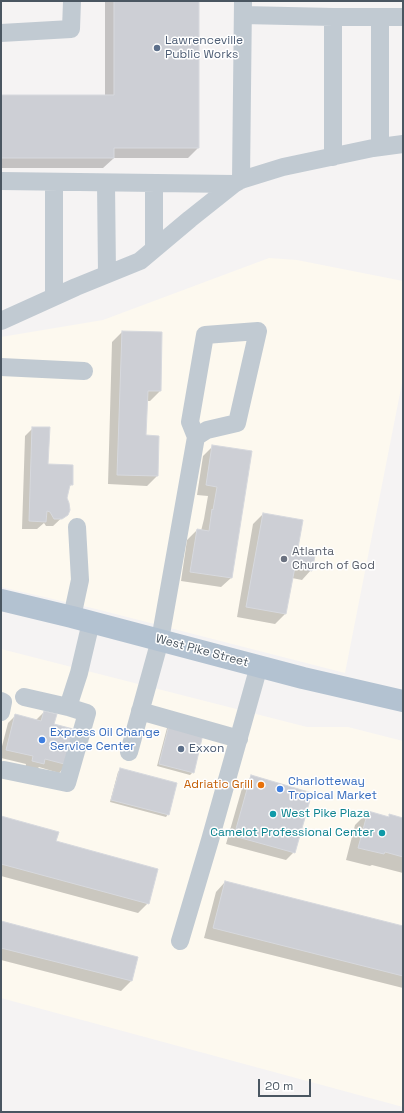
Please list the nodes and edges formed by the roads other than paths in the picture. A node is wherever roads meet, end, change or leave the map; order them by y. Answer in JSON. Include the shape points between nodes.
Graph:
{"nodes":[{"id":1,"x":72,"y":1,"type":"edge"},
{"id":2,"x":243,"y":8,"type":"edge"},
{"id":3,"x":333,"y":17,"type":"junction"},
{"id":4,"x":380,"y":17,"type":"junction"},
{"id":5,"x":403,"y":17,"type":"edge"},
{"id":6,"x":1,"y":33,"type":"edge"},
{"id":7,"x":403,"y":144,"type":"edge"},
{"id":8,"x":380,"y":147,"type":"junction"},
{"id":9,"x":333,"y":157,"type":"junction"},
{"id":10,"x":1,"y":181,"type":"edge"},
{"id":11,"x":54,"y":182,"type":"junction"},
{"id":12,"x":237,"y":182,"type":"junction"},
{"id":13,"x":106,"y":183,"type":"junction"},
{"id":14,"x":154,"y":183,"type":"junction"},
{"id":15,"x":154,"y":249,"type":"junction"},
{"id":16,"x":107,"y":274,"type":"junction"},
{"id":17,"x":54,"y":297,"type":"junction"},
{"id":18,"x":1,"y":321,"type":"edge"},
{"id":19,"x":1,"y":367,"type":"edge"},
{"id":20,"x":84,"y":371,"type":"dead end"},
{"id":21,"x":196,"y":437,"type":"junction"},
{"id":22,"x":77,"y":527,"type":"dead end"},
{"id":23,"x":1,"y":600,"type":"edge"},
{"id":24,"x":81,"y":619,"type":"junction"},
{"id":25,"x":160,"y":640,"type":"junction"},
{"id":26,"x":258,"y":666,"type":"junction"},
{"id":27,"x":24,"y":696,"type":"dead end"},
{"id":28,"x":1,"y":701,"type":"edge"},
{"id":29,"x":403,"y":701,"type":"edge"},
{"id":30,"x":68,"y":707,"type":"junction"},
{"id":31,"x":140,"y":711,"type":"junction"},
{"id":32,"x":1,"y":712,"type":"edge"},
{"id":33,"x":239,"y":739,"type":"junction"},
{"id":34,"x":129,"y":752,"type":"dead end"},
{"id":35,"x":4,"y":770,"type":"dead end"},
{"id":36,"x":180,"y":940,"type":"dead end"}],
"edges":[{"from":1,"to":6,"type":"lane","via":[[71,29]]},
{"from":2,"to":3,"type":"lane"},
{"from":2,"to":12,"type":"lane"},
{"from":3,"to":4,"type":"lane"},
{"from":3,"to":9,"type":"lane"},
{"from":4,"to":5,"type":"lane"},
{"from":4,"to":8,"type":"lane"},
{"from":7,"to":8,"type":"lane"},
{"from":8,"to":9,"type":"lane"},
{"from":9,"to":12,"type":"lane","via":[[283,167]]},
{"from":10,"to":11,"type":"lane"},
{"from":11,"to":13,"type":"lane"},
{"from":11,"to":17,"type":"lane"},
{"from":12,"to":14,"type":"lane"},
{"from":12,"to":15,"type":"lane"},
{"from":13,"to":14,"type":"lane"},
{"from":13,"to":16,"type":"lane"},
{"from":14,"to":15,"type":"lane"},
{"from":15,"to":16,"type":"lane","via":[[140,261]]},
{"from":16,"to":17,"type":"lane"},
{"from":17,"to":18,"type":"lane"},
{"from":19,"to":20,"type":"lane"},
{"from":21,"to":21,"type":"lane","via":[[207,430],[237,423],[258,331],[205,335],[190,422]]},
{"from":21,"to":25,"type":"lane"},
{"from":22,"to":24,"type":"lane"},
{"from":23,"to":24,"type":"main road","name":"West Pike Street"},
{"from":24,"to":25,"type":"main road","name":"West Pike Street"},
{"from":24,"to":30,"type":"lane","via":[[79,673]]},
{"from":25,"to":26,"type":"main road","name":"West Pike Street"},
{"from":25,"to":31,"type":"lane"},
{"from":26,"to":29,"type":"main road","name":"West Pike Street"},
{"from":26,"to":33,"type":"lane"},
{"from":27,"to":30,"type":"lane"},
{"from":28,"to":32,"type":"lane"},
{"from":30,"to":35,"type":"lane","via":[[87,713],[68,783]]},
{"from":31,"to":33,"type":"lane"},
{"from":31,"to":34,"type":"lane"},
{"from":33,"to":36,"type":"lane"}]}
